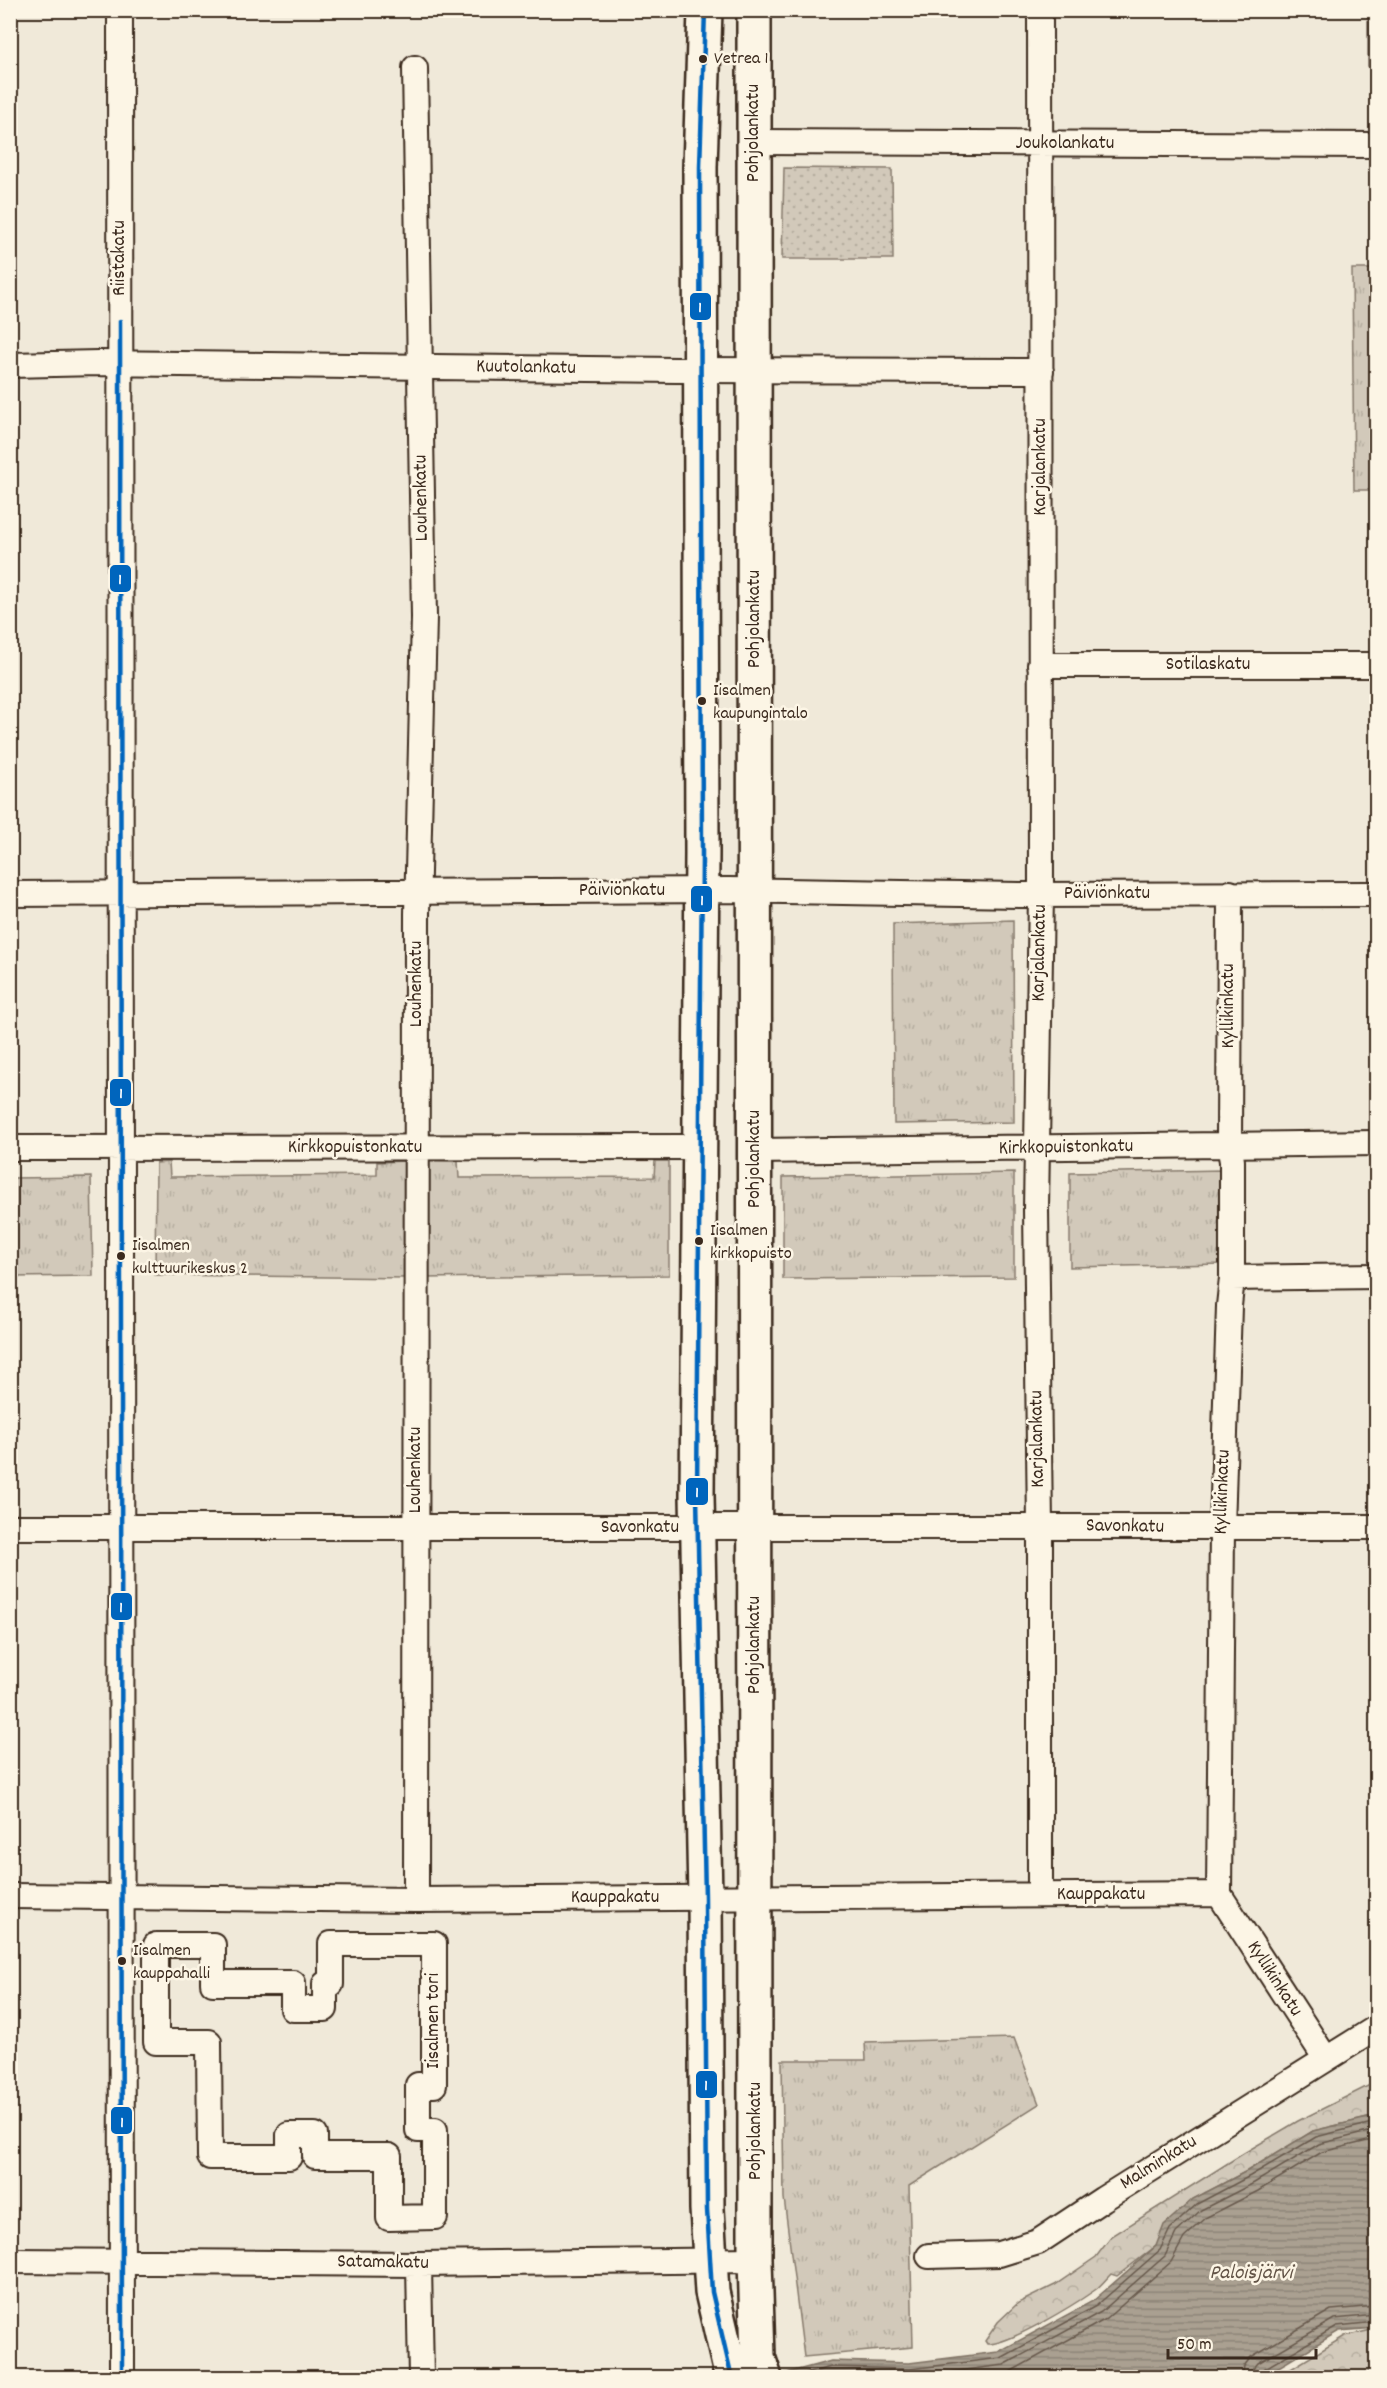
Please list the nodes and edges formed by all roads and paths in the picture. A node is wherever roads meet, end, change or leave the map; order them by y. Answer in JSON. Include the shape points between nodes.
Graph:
{"nodes":[{"id":1,"x":120,"y":10,"type":"edge"},
{"id":2,"x":705,"y":10,"type":"edge"},
{"id":3,"x":754,"y":10,"type":"edge"},
{"id":4,"x":1040,"y":10,"type":"edge"},
{"id":5,"x":415,"y":68,"type":"dead end"},
{"id":6,"x":754,"y":142,"type":"junction"},
{"id":7,"x":1041,"y":145,"type":"junction"},
{"id":8,"x":1377,"y":145,"type":"edge"},
{"id":9,"x":120,"y":364,"type":"junction"},
{"id":10,"x":10,"y":365,"type":"edge"},
{"id":11,"x":419,"y":367,"type":"junction"},
{"id":12,"x":702,"y":370,"type":"junction"},
{"id":13,"x":755,"y":370,"type":"junction"},
{"id":14,"x":1041,"y":371,"type":"junction"},
{"id":15,"x":1040,"y":665,"type":"junction"},
{"id":16,"x":1377,"y":665,"type":"edge"},
{"id":17,"x":702,"y":890,"type":"junction"},
{"id":18,"x":755,"y":891,"type":"junction"},
{"id":19,"x":418,"y":892,"type":"junction"},
{"id":20,"x":121,"y":893,"type":"junction"},
{"id":21,"x":1230,"y":893,"type":"junction"},
{"id":22,"x":10,"y":894,"type":"edge"},
{"id":23,"x":1041,"y":894,"type":"junction"},
{"id":24,"x":1377,"y":894,"type":"edge"},
{"id":25,"x":1377,"y":1143,"type":"edge"},
{"id":26,"x":1229,"y":1145,"type":"junction"},
{"id":27,"x":699,"y":1147,"type":"junction"},
{"id":28,"x":10,"y":1148,"type":"edge"},
{"id":29,"x":417,"y":1148,"type":"junction"},
{"id":30,"x":121,"y":1149,"type":"junction"},
{"id":31,"x":1036,"y":1149,"type":"junction"},
{"id":32,"x":755,"y":1151,"type":"junction"},
{"id":33,"x":1377,"y":1276,"type":"edge"},
{"id":34,"x":1232,"y":1278,"type":"junction"},
{"id":35,"x":121,"y":1526,"type":"junction"},
{"id":36,"x":1040,"y":1526,"type":"junction"},
{"id":37,"x":10,"y":1527,"type":"edge"},
{"id":38,"x":416,"y":1527,"type":"junction"},
{"id":39,"x":1377,"y":1527,"type":"edge"},
{"id":40,"x":1222,"y":1528,"type":"junction"},
{"id":41,"x":697,"y":1529,"type":"junction"},
{"id":42,"x":754,"y":1529,"type":"junction"},
{"id":43,"x":1219,"y":1894,"type":"junction"},
{"id":44,"x":1040,"y":1895,"type":"junction"},
{"id":45,"x":10,"y":1896,"type":"edge"},
{"id":46,"x":122,"y":1897,"type":"junction"},
{"id":47,"x":756,"y":1897,"type":"junction"},
{"id":48,"x":705,"y":1898,"type":"junction"},
{"id":49,"x":416,"y":1899,"type":"junction"},
{"id":50,"x":1377,"y":2028,"type":"edge"},
{"id":51,"x":156,"y":2043,"type":"joint"},
{"id":52,"x":1326,"y":2059,"type":"junction"},
{"id":53,"x":929,"y":2256,"type":"dead end"},
{"id":54,"x":709,"y":2260,"type":"junction"},
{"id":55,"x":755,"y":2260,"type":"junction"},
{"id":56,"x":10,"y":2261,"type":"edge"},
{"id":57,"x":122,"y":2262,"type":"junction"},
{"id":58,"x":419,"y":2264,"type":"junction"},
{"id":59,"x":746,"y":2370,"type":"edge"},
{"id":60,"x":122,"y":2378,"type":"edge"},
{"id":61,"x":421,"y":2378,"type":"edge"}],
"edges":[{"from":1,"to":9,"type":"street","name":"Riistakatu"},
{"from":2,"to":12,"type":"main road","name":"Pohjolankatu","via":[[700,167]]},
{"from":3,"to":6,"type":"main road","name":"Pohjolankatu"},
{"from":4,"to":7,"type":"street","name":"Karjalankatu"},
{"from":5,"to":11,"type":"street","name":"Louhenkatu"},
{"from":6,"to":7,"type":"street","name":"Joukolankatu"},
{"from":6,"to":13,"type":"main road","name":"Pohjolankatu"},
{"from":7,"to":8,"type":"street","name":"Joukolankatu"},
{"from":7,"to":14,"type":"street","name":"Karjalankatu"},
{"from":9,"to":10,"type":"street","name":"Kuutolankatu"},
{"from":9,"to":11,"type":"street","name":"Kuutolankatu"},
{"from":9,"to":20,"type":"street","name":"Riistakatu"},
{"from":11,"to":12,"type":"street","name":"Kuutolankatu"},
{"from":11,"to":19,"type":"street","name":"Louhenkatu","via":[[424,616]]},
{"from":12,"to":13,"type":"street","name":"Kuutolankatu"},
{"from":12,"to":17,"type":"main road","name":"Pohjolankatu"},
{"from":13,"to":14,"type":"street","name":"Kuutolankatu"},
{"from":13,"to":18,"type":"main road","name":"Pohjolankatu"},
{"from":14,"to":15,"type":"street","name":"Karjalankatu"},
{"from":15,"to":16,"type":"street","name":"Sotilaskatu"},
{"from":15,"to":23,"type":"street","name":"Karjalankatu"},
{"from":17,"to":18,"type":"street","name":"Päiviönkatu"},
{"from":17,"to":19,"type":"street","name":"Päiviönkatu"},
{"from":17,"to":27,"type":"main road","name":"Pohjolankatu"},
{"from":18,"to":23,"type":"street","name":"Päiviönkatu"},
{"from":18,"to":32,"type":"main road","name":"Pohjolankatu"},
{"from":19,"to":20,"type":"street","name":"Päiviönkatu"},
{"from":19,"to":29,"type":"street","name":"Louhenkatu"},
{"from":20,"to":22,"type":"street","name":"Päiviönkatu"},
{"from":20,"to":30,"type":"street","name":"Riistakatu"},
{"from":21,"to":23,"type":"street","name":"Päiviönkatu"},
{"from":21,"to":24,"type":"street","name":"Päiviönkatu"},
{"from":21,"to":26,"type":"street","name":"Kyllikinkatu"},
{"from":23,"to":31,"type":"street","name":"Karjalankatu"},
{"from":25,"to":26,"type":"street","name":"Kirkkopuistonkatu"},
{"from":26,"to":31,"type":"street","name":"Kirkkopuistonkatu"},
{"from":26,"to":34,"type":"street","name":"Kyllikinkatu"},
{"from":27,"to":29,"type":"street","name":"Kirkkopuistonkatu"},
{"from":27,"to":41,"type":"main road","name":"Pohjolankatu"},
{"from":28,"to":30,"type":"street","name":"Kirkkopuistonkatu"},
{"from":29,"to":30,"type":"street","name":"Kirkkopuistonkatu"},
{"from":29,"to":38,"type":"street","name":"Louhenkatu"},
{"from":30,"to":35,"type":"street","name":"Riistakatu"},
{"from":31,"to":32,"type":"street","name":"Kirkkopuistonkatu"},
{"from":31,"to":36,"type":"street","name":"Karjalankatu"},
{"from":32,"to":42,"type":"main road","name":"Pohjolankatu"},
{"from":33,"to":34,"type":"street"},
{"from":34,"to":40,"type":"street","name":"Kyllikinkatu"},
{"from":35,"to":37,"type":"street","name":"Savonkatu"},
{"from":35,"to":38,"type":"street","name":"Savonkatu"},
{"from":35,"to":46,"type":"street","name":"Riistakatu"},
{"from":36,"to":40,"type":"street","name":"Savonkatu"},
{"from":36,"to":42,"type":"street","name":"Savonkatu"},
{"from":36,"to":44,"type":"street","name":"Karjalankatu"},
{"from":38,"to":41,"type":"street","name":"Savonkatu"},
{"from":38,"to":49,"type":"street","name":"Louhenkatu"},
{"from":39,"to":40,"type":"street","name":"Savonkatu"},
{"from":40,"to":43,"type":"street","name":"Kyllikinkatu"},
{"from":41,"to":42,"type":"street","name":"Savonkatu"},
{"from":41,"to":48,"type":"main road","name":"Pohjolankatu"},
{"from":42,"to":47,"type":"main road","name":"Pohjolankatu"},
{"from":43,"to":44,"type":"street","name":"Kauppakatu"},
{"from":43,"to":52,"type":"street","name":"Kyllikinkatu"},
{"from":44,"to":47,"type":"street","name":"Kauppakatu"},
{"from":45,"to":46,"type":"street","name":"Kauppakatu"},
{"from":46,"to":49,"type":"street","name":"Kauppakatu"},
{"from":46,"to":57,"type":"street","name":"Riistakatu"},
{"from":47,"to":48,"type":"street","name":"Kauppakatu"},
{"from":47,"to":55,"type":"main road","name":"Pohjolankatu"},
{"from":48,"to":49,"type":"street","name":"Kauppakatu"},
{"from":48,"to":54,"type":"main road","name":"Pohjolankatu"},
{"from":50,"to":52,"type":"street","name":"Malminkatu"},
{"from":51,"to":51,"type":"street","name":"Iisalmen tori","via":[[156,1945],[213,1945],[213,1983],[293,1983],[293,2009],[325,2009],[325,1984],[331,1984],[330,1944],[434,1944],[434,2085],[418,2085],[418,2130],[435,2130],[435,2217],[389,2217],[389,2156],[315,2157],[315,2135],[289,2135],[289,2157],[210,2157],[209,2042]]},
{"from":52,"to":53,"type":"street","name":"Malminkatu","via":[[1038,2242],[999,2254]]},
{"from":54,"to":55,"type":"street","name":"Satamakatu"},
{"from":54,"to":58,"type":"street","name":"Satamakatu"},
{"from":54,"to":59,"type":"main road","name":"Pohjolankatu","via":[[714,2303]]},
{"from":55,"to":59,"type":"main road","name":"Pohjolankatu"},
{"from":56,"to":57,"type":"street","name":"Satamakatu"},
{"from":57,"to":58,"type":"street","name":"Satamakatu"},
{"from":57,"to":60,"type":"street","name":"Riistakatu"},
{"from":58,"to":61,"type":"street"}]}
